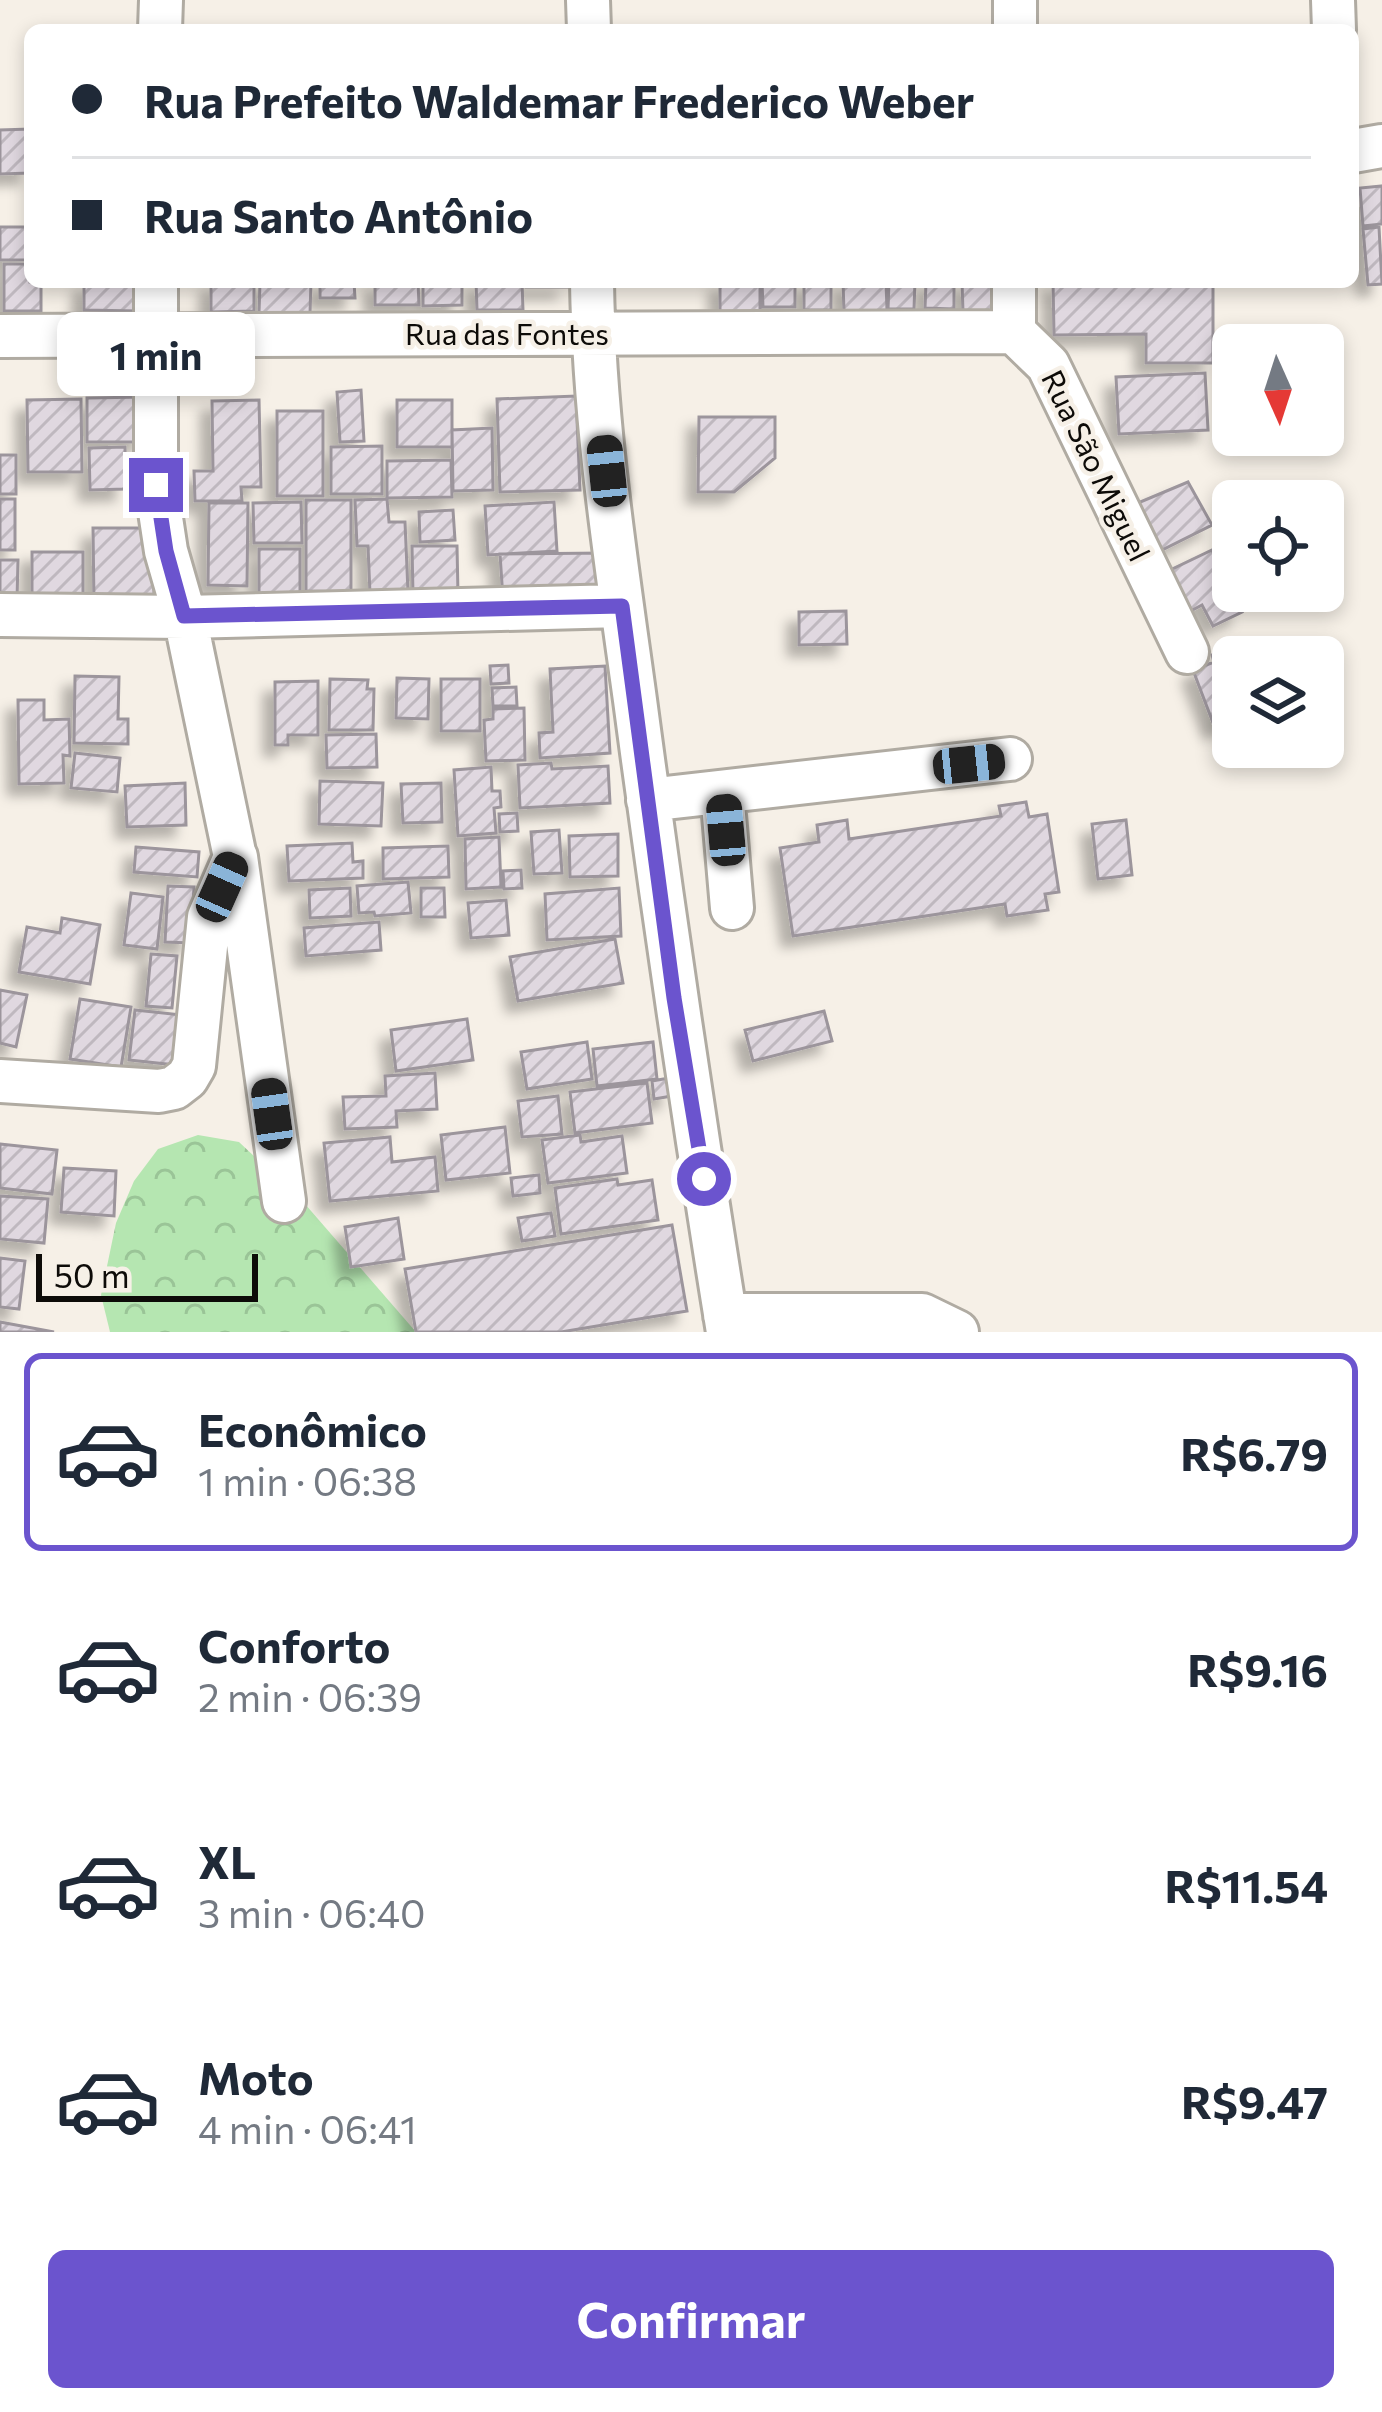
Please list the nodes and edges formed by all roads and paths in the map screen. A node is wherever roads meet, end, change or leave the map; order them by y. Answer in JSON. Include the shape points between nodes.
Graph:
{"nodes":[{"id":1,"x":156,"y":288,"type":"edge"},
{"id":2,"x":592,"y":288,"type":"edge"},
{"id":3,"x":1014,"y":288,"type":"edge"},
{"id":4,"x":1014,"y":332,"type":"junction"},
{"id":5,"x":155,"y":334,"type":"junction"},
{"id":6,"x":593,"y":335,"type":"junction"},
{"id":7,"x":0,"y":336,"type":"edge"},
{"id":8,"x":622,"y":606,"type":"junction"},
{"id":9,"x":0,"y":616,"type":"edge"},
{"id":10,"x":184,"y":616,"type":"junction"},
{"id":11,"x":1187,"y":652,"type":"dead end"},
{"id":12,"x":1010,"y":759,"type":"dead end"},
{"id":13,"x":722,"y":792,"type":"junction"},
{"id":14,"x":648,"y":800,"type":"junction"},
{"id":15,"x":236,"y":856,"type":"junction"},
{"id":16,"x":732,"y":908,"type":"dead end"},
{"id":17,"x":0,"y":1081,"type":"edge"},
{"id":18,"x":284,"y":1201,"type":"dead end"},
{"id":19,"x":727,"y":1324,"type":"edge"},
{"id":20,"x":957,"y":1332,"type":"edge"}],
"edges":[{"from":1,"to":5,"type":"street"},
{"from":2,"to":6,"type":"street"},
{"from":3,"to":4,"type":"street"},
{"from":4,"to":6,"type":"street","name":"Rua das Fontes"},
{"from":4,"to":11,"type":"street","name":"Rua São Miguel","via":[[1048,365]]},
{"from":5,"to":6,"type":"street","name":"Rua das Fontes"},
{"from":5,"to":7,"type":"street","name":"Rua das Fontes"},
{"from":5,"to":10,"type":"street","via":[[156,485]]},
{"from":6,"to":8,"type":"street"},
{"from":8,"to":10,"type":"street"},
{"from":8,"to":14,"type":"street"},
{"from":9,"to":10,"type":"street"},
{"from":10,"to":15,"type":"street"},
{"from":12,"to":13,"type":"street"},
{"from":13,"to":14,"type":"street"},
{"from":13,"to":16,"type":"street"},
{"from":14,"to":19,"type":"street"},
{"from":15,"to":17,"type":"street","via":[[209,917],[199,1049],[187,1078],[159,1091]]},
{"from":15,"to":18,"type":"street"},
{"from":19,"to":20,"type":"street","via":[[922,1315]]}]}
